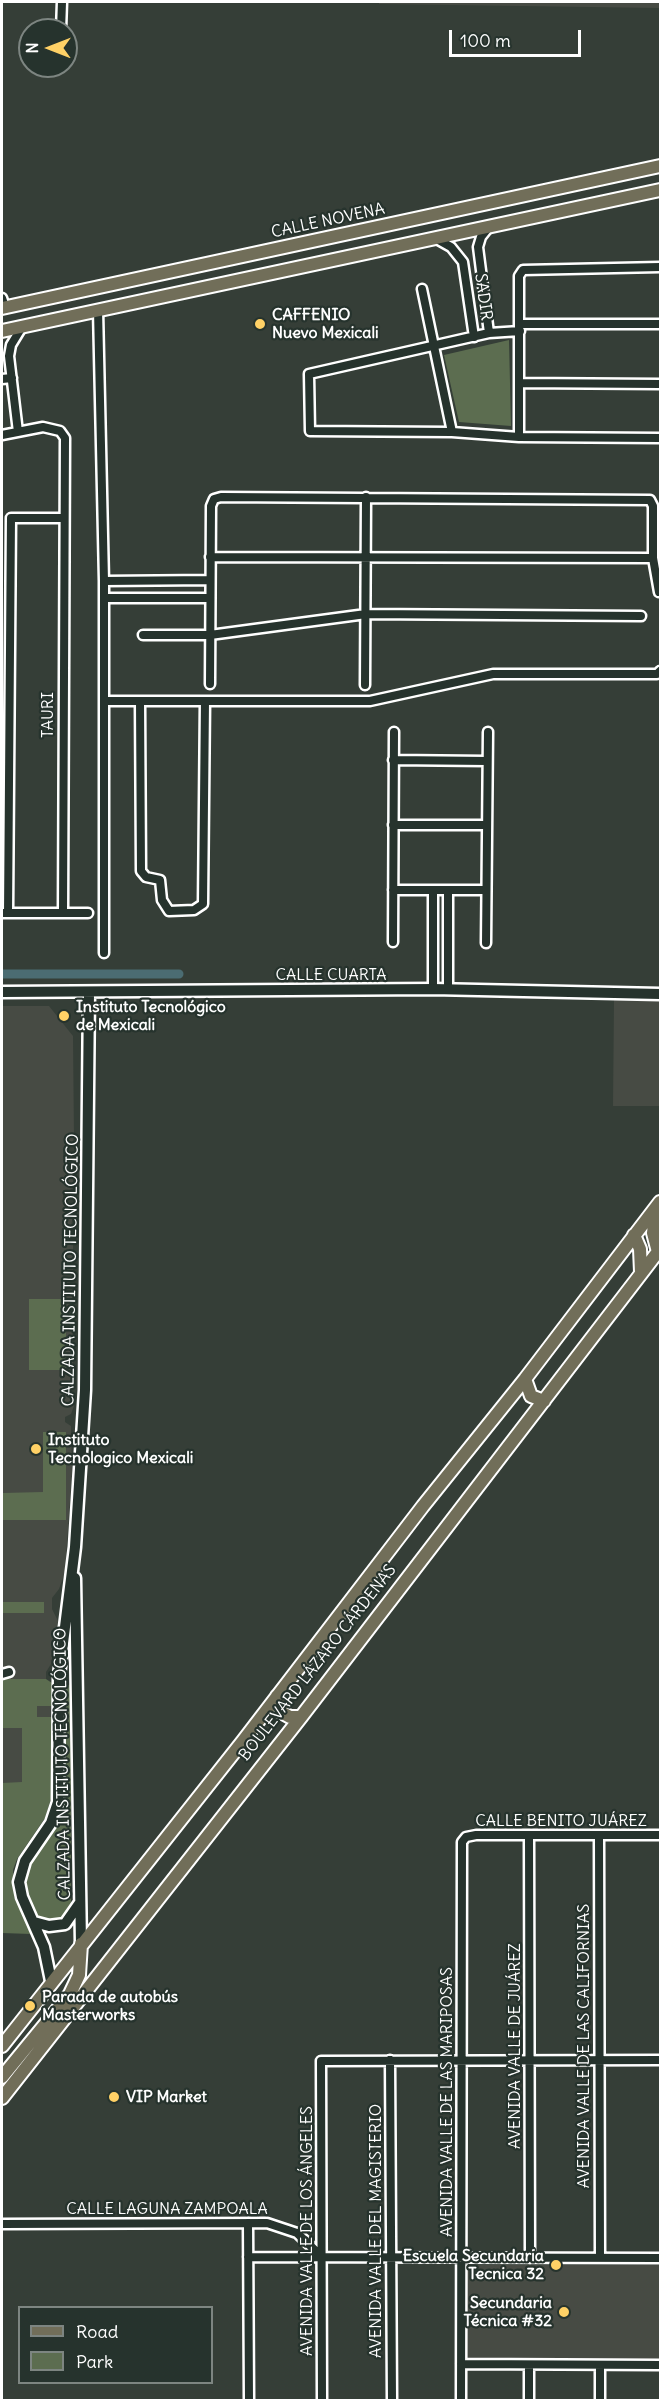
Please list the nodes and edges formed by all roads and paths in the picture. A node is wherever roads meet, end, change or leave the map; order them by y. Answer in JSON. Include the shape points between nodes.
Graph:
{"nodes":[{"id":1,"x":62,"y":2,"type":"edge"},
{"id":2,"x":60,"y":18,"type":"edge"},
{"id":3,"x":660,"y":166,"type":"edge"},
{"id":4,"x":660,"y":190,"type":"edge"},
{"id":5,"x":490,"y":226,"type":"junction"},
{"id":6,"x":435,"y":238,"type":"junction"},
{"id":7,"x":660,"y":267,"type":"edge"},
{"id":8,"x":94,"y":288,"type":"junction"},
{"id":9,"x":422,"y":288,"type":"dead end"},
{"id":10,"x":3,"y":304,"type":"edge"},
{"id":11,"x":98,"y":310,"type":"junction"},
{"id":12,"x":660,"y":324,"type":"edge"},
{"id":13,"x":22,"y":327,"type":"junction"},
{"id":14,"x":520,"y":328,"type":"junction"},
{"id":15,"x":2,"y":332,"type":"edge"},
{"id":16,"x":489,"y":333,"type":"junction"},
{"id":17,"x":474,"y":337,"type":"junction"},
{"id":18,"x":435,"y":345,"type":"junction"},
{"id":19,"x":12,"y":378,"type":"junction"},
{"id":20,"x":2,"y":379,"type":"edge"},
{"id":21,"x":519,"y":383,"type":"junction"},
{"id":22,"x":660,"y":384,"type":"edge"},
{"id":23,"x":18,"y":432,"type":"junction"},
{"id":24,"x":452,"y":432,"type":"junction"},
{"id":25,"x":2,"y":435,"type":"edge"},
{"id":26,"x":519,"y":437,"type":"junction"},
{"id":27,"x":660,"y":438,"type":"edge"},
{"id":28,"x":366,"y":497,"type":"junction"},
{"id":29,"x":6,"y":518,"type":"edge"},
{"id":30,"x":63,"y":518,"type":"junction"},
{"id":31,"x":210,"y":557,"type":"junction"},
{"id":32,"x":366,"y":557,"type":"junction"},
{"id":33,"x":653,"y":558,"type":"junction"},
{"id":34,"x":210,"y":580,"type":"junction"},
{"id":35,"x":104,"y":581,"type":"junction"},
{"id":36,"x":659,"y":592,"type":"dead end"},
{"id":37,"x":104,"y":598,"type":"junction"},
{"id":38,"x":210,"y":598,"type":"junction"},
{"id":39,"x":366,"y":614,"type":"junction"},
{"id":40,"x":641,"y":616,"type":"dead end"},
{"id":41,"x":143,"y":635,"type":"dead end"},
{"id":42,"x":210,"y":635,"type":"junction"},
{"id":43,"x":660,"y":672,"type":"edge"},
{"id":44,"x":210,"y":684,"type":"dead end"},
{"id":45,"x":365,"y":685,"type":"dead end"},
{"id":46,"x":140,"y":700,"type":"junction"},
{"id":47,"x":205,"y":700,"type":"junction"},
{"id":48,"x":105,"y":701,"type":"junction"},
{"id":49,"x":393,"y":732,"type":"dead end"},
{"id":50,"x":488,"y":732,"type":"dead end"},
{"id":51,"x":393,"y":760,"type":"junction"},
{"id":52,"x":488,"y":761,"type":"junction"},
{"id":53,"x":393,"y":825,"type":"junction"},
{"id":54,"x":487,"y":825,"type":"junction"},
{"id":55,"x":393,"y":890,"type":"junction"},
{"id":56,"x":433,"y":891,"type":"junction"},
{"id":57,"x":448,"y":891,"type":"junction"},
{"id":58,"x":486,"y":891,"type":"junction"},
{"id":59,"x":5,"y":913,"type":"edge"},
{"id":60,"x":63,"y":913,"type":"junction"},
{"id":61,"x":88,"y":914,"type":"dead end"},
{"id":62,"x":393,"y":942,"type":"dead end"},
{"id":63,"x":486,"y":943,"type":"dead end"},
{"id":64,"x":104,"y":953,"type":"dead end"},
{"id":65,"x":433,"y":989,"type":"junction"},
{"id":66,"x":448,"y":989,"type":"junction"},
{"id":67,"x":2,"y":992,"type":"edge"},
{"id":68,"x":89,"y":993,"type":"junction"},
{"id":69,"x":660,"y":994,"type":"edge"},
{"id":70,"x":658,"y":1205,"type":"edge"},
{"id":71,"x":634,"y":1235,"type":"junction"},
{"id":72,"x":660,"y":1252,"type":"edge"},
{"id":73,"x":641,"y":1272,"type":"junction"},
{"id":74,"x":525,"y":1379,"type":"junction"},
{"id":75,"x":544,"y":1401,"type":"junction"},
{"id":76,"x":75,"y":1548,"type":"junction"},
{"id":77,"x":58,"y":1683,"type":"junction"},
{"id":78,"x":76,"y":1683,"type":"junction"},
{"id":79,"x":277,"y":1696,"type":"junction"},
{"id":80,"x":301,"y":1717,"type":"junction"},
{"id":81,"x":530,"y":1835,"type":"junction"},
{"id":82,"x":599,"y":1835,"type":"junction"},
{"id":83,"x":660,"y":1835,"type":"edge"},
{"id":84,"x":463,"y":1839,"type":"joint"},
{"id":85,"x":79,"y":1904,"type":"junction"},
{"id":86,"x":34,"y":1922,"type":"junction"},
{"id":87,"x":81,"y":1944,"type":"junction"},
{"id":88,"x":51,"y":1981,"type":"junction"},
{"id":89,"x":2,"y":2046,"type":"edge"},
{"id":90,"x":390,"y":2060,"type":"junction"},
{"id":91,"x":530,"y":2060,"type":"junction"},
{"id":92,"x":660,"y":2060,"type":"edge"},
{"id":93,"x":462,"y":2061,"type":"junction"},
{"id":94,"x":599,"y":2061,"type":"junction"},
{"id":95,"x":2,"y":2076,"type":"edge"},
{"id":96,"x":2,"y":2098,"type":"edge"},
{"id":97,"x":248,"y":2223,"type":"junction"},
{"id":98,"x":2,"y":2224,"type":"edge"},
{"id":99,"x":248,"y":2257,"type":"junction"},
{"id":100,"x":322,"y":2257,"type":"junction"},
{"id":101,"x":392,"y":2257,"type":"junction"},
{"id":102,"x":462,"y":2257,"type":"junction"},
{"id":103,"x":530,"y":2258,"type":"junction"},
{"id":104,"x":600,"y":2258,"type":"junction"},
{"id":105,"x":660,"y":2258,"type":"edge"},
{"id":106,"x":461,"y":2364,"type":"junction"},
{"id":107,"x":529,"y":2365,"type":"junction"},
{"id":108,"x":600,"y":2365,"type":"junction"},
{"id":109,"x":660,"y":2365,"type":"edge"},
{"id":110,"x":249,"y":2400,"type":"edge"},
{"id":111,"x":322,"y":2400,"type":"edge"},
{"id":112,"x":392,"y":2400,"type":"edge"},
{"id":113,"x":461,"y":2400,"type":"edge"},
{"id":114,"x":529,"y":2400,"type":"edge"},
{"id":115,"x":600,"y":2400,"type":"edge"}],
"edges":[{"from":1,"to":2,"type":"street"},
{"from":3,"to":8,"type":"main road","name":"CALLE NOVENA"},
{"from":4,"to":5,"type":"main road"},
{"from":5,"to":6,"type":"main road"},
{"from":5,"to":16,"type":"street","name":"SADIR","via":[[478,247]]},
{"from":6,"to":11,"type":"main road"},
{"from":6,"to":17,"type":"street","name":"SADIR","via":[[451,247],[463,262]]},
{"from":7,"to":14,"type":"street","via":[[523,270],[519,276]]},
{"from":8,"to":10,"type":"main road","name":"CALLE NOVENA"},
{"from":8,"to":11,"type":"main road"},
{"from":9,"to":18,"type":"street"},
{"from":11,"to":13,"type":"main road"},
{"from":11,"to":35,"type":"street"},
{"from":12,"to":14,"type":"street"},
{"from":13,"to":15,"type":"main road"},
{"from":13,"to":19,"type":"street","via":[[11,345]]},
{"from":14,"to":16,"type":"street"},
{"from":14,"to":21,"type":"street"},
{"from":16,"to":17,"type":"street"},
{"from":17,"to":18,"type":"street"},
{"from":18,"to":24,"type":"street"},
{"from":18,"to":24,"type":"street","via":[[309,374],[310,431]]},
{"from":19,"to":20,"type":"street"},
{"from":19,"to":23,"type":"street"},
{"from":21,"to":22,"type":"street"},
{"from":21,"to":26,"type":"street"},
{"from":23,"to":25,"type":"street"},
{"from":23,"to":30,"type":"street","name":"TAURI","via":[[43,427],[63,435]]},
{"from":24,"to":26,"type":"street"},
{"from":26,"to":27,"type":"street"},
{"from":28,"to":31,"type":"street","via":[[221,496],[211,506]]},
{"from":28,"to":32,"type":"street"},
{"from":28,"to":33,"type":"street","via":[[650,500]]},
{"from":29,"to":30,"type":"street"},
{"from":29,"to":59,"type":"street"},
{"from":30,"to":60,"type":"street","name":"TAURI"},
{"from":31,"to":32,"type":"street"},
{"from":31,"to":34,"type":"street"},
{"from":32,"to":33,"type":"street"},
{"from":32,"to":39,"type":"street"},
{"from":33,"to":36,"type":"street"},
{"from":34,"to":35,"type":"street"},
{"from":34,"to":38,"type":"street"},
{"from":35,"to":37,"type":"street"},
{"from":37,"to":38,"type":"street"},
{"from":37,"to":48,"type":"street"},
{"from":38,"to":42,"type":"street"},
{"from":39,"to":40,"type":"street"},
{"from":39,"to":42,"type":"street"},
{"from":39,"to":45,"type":"street"},
{"from":41,"to":42,"type":"street"},
{"from":42,"to":44,"type":"street"},
{"from":43,"to":47,"type":"street","via":[[493,674],[370,700]]},
{"from":46,"to":47,"type":"street"},
{"from":46,"to":47,"type":"street","via":[[141,871],[146,877],[160,880],[162,900],[169,911],[194,910],[203,904]]},
{"from":46,"to":48,"type":"street"},
{"from":48,"to":64,"type":"street"},
{"from":49,"to":51,"type":"street"},
{"from":50,"to":52,"type":"street"},
{"from":51,"to":52,"type":"street"},
{"from":51,"to":53,"type":"street"},
{"from":52,"to":54,"type":"street"},
{"from":53,"to":54,"type":"street"},
{"from":53,"to":55,"type":"street"},
{"from":54,"to":58,"type":"street"},
{"from":55,"to":56,"type":"street"},
{"from":55,"to":62,"type":"street"},
{"from":56,"to":57,"type":"street"},
{"from":56,"to":65,"type":"street"},
{"from":57,"to":58,"type":"street"},
{"from":57,"to":66,"type":"street"},
{"from":58,"to":63,"type":"street"},
{"from":59,"to":60,"type":"street"},
{"from":60,"to":61,"type":"street"},
{"from":65,"to":66,"type":"street","name":"CALLE CUARTA"},
{"from":65,"to":68,"type":"street","name":"CALLE CUARTA"},
{"from":66,"to":69,"type":"street","name":"CALLE CUARTA"},
{"from":67,"to":68,"type":"street","name":"CALLE CUARTA"},
{"from":68,"to":76,"type":"street","name":"CALZADA INSTITUTO TECNOLÓGICO","via":[[85,1390]]},
{"from":70,"to":71,"type":"main road","name":"BOULEVARD LÁZARO CÁRDENAS"},
{"from":70,"to":72,"type":"main road","via":[[653,1233]]},
{"from":71,"to":73,"type":"main road","via":[[640,1250]]},
{"from":71,"to":74,"type":"main road","name":"BOULEVARD LÁZARO CÁRDENAS"},
{"from":72,"to":73,"type":"main road","name":"BOULEVARD LÁZARO CÁRDENAS"},
{"from":73,"to":75,"type":"main road","name":"BOULEVARD LÁZARO CÁRDENAS"},
{"from":74,"to":75,"type":"main road","via":[[531,1396]]},
{"from":74,"to":79,"type":"main road","name":"BOULEVARD LÁZARO CÁRDENAS"},
{"from":75,"to":80,"type":"main road","name":"BOULEVARD LÁZARO CÁRDENAS"},
{"from":76,"to":77,"type":"street","name":"CALZADA INSTITUTO TECNOLÓGICO"},
{"from":76,"to":78,"type":"street","name":"CALZADA INSTITUTO TECNOLÓGICO"},
{"from":77,"to":78,"type":"street","via":[[66,1679]]},
{"from":77,"to":86,"type":"street","name":"CALZADA INSTITUTO TECNOLÓGICO","via":[[57,1808],[26,1861],[19,1882]]},
{"from":78,"to":85,"type":"street","name":"CALZADA INSTITUTO TECNOLÓGICO"},
{"from":79,"to":80,"type":"main road","via":[[278,1707],[285,1715]]},
{"from":79,"to":87,"type":"main road","name":"BOULEVARD LÁZARO CÁRDENAS"},
{"from":80,"to":96,"type":"main road","name":"BOULEVARD LÁZARO CÁRDENAS"},
{"from":81,"to":82,"type":"street","name":"CALLE BENITO JUÁREZ"},
{"from":81,"to":84,"type":"street","name":"CALLE BENITO JUÁREZ"},
{"from":81,"to":91,"type":"street","name":"AVENIDA VALLE DE JUÁREZ"},
{"from":82,"to":83,"type":"street","name":"CALLE BENITO JUÁREZ"},
{"from":82,"to":94,"type":"street","name":"AVENIDA VALLE DE LAS CALIFORNIAS"},
{"from":84,"to":93,"type":"street","name":"AVENIDA VALLE DE LAS MARIPOSAS"},
{"from":85,"to":86,"type":"street","via":[[64,1924]]},
{"from":85,"to":87,"type":"street","name":"CALZADA INSTITUTO TECNOLÓGICO"},
{"from":86,"to":88,"type":"street","name":"CALZADA INSTITUTO TECNOLÓGICO"},
{"from":87,"to":88,"type":"main road","name":"BOULEVARD LÁZARO CÁRDENAS"},
{"from":87,"to":95,"type":"main road","via":[[79,1975],[70,1994]]},
{"from":88,"to":89,"type":"main road","name":"BOULEVARD LÁZARO CÁRDENAS"},
{"from":90,"to":93,"type":"street"},
{"from":90,"to":100,"type":"street","name":"AVENIDA VALLE DE LOS ÁNGELES","via":[[321,2061]]},
{"from":90,"to":101,"type":"street","name":"AVENIDA VALLE DEL MAGISTERIO"},
{"from":91,"to":93,"type":"street"},
{"from":91,"to":94,"type":"street"},
{"from":91,"to":103,"type":"street","name":"AVENIDA VALLE DE JUÁREZ"},
{"from":92,"to":94,"type":"street"},
{"from":93,"to":102,"type":"street","name":"AVENIDA VALLE DE LAS MARIPOSAS"},
{"from":94,"to":104,"type":"street","name":"AVENIDA VALLE DE LAS CALIFORNIAS"},
{"from":97,"to":98,"type":"street","name":"CALLE LAGUNA ZAMPOALA"},
{"from":97,"to":99,"type":"street"},
{"from":97,"to":100,"type":"street","name":"CALLE LAGUNA ZAMPOALA","via":[[285,2227]]},
{"from":99,"to":100,"type":"street"},
{"from":99,"to":110,"type":"street"},
{"from":100,"to":101,"type":"street"},
{"from":100,"to":111,"type":"street","name":"AVENIDA VALLE DE LOS ÁNGELES"},
{"from":101,"to":102,"type":"street"},
{"from":101,"to":112,"type":"street","name":"AVENIDA VALLE DEL MAGISTERIO"},
{"from":102,"to":103,"type":"street"},
{"from":102,"to":106,"type":"street","name":"AVENIDA VALLE DE LAS MARIPOSAS"},
{"from":103,"to":104,"type":"street"},
{"from":104,"to":105,"type":"street"},
{"from":106,"to":107,"type":"street"},
{"from":106,"to":113,"type":"street","name":"AVENIDA VALLE DE LAS MARIPOSAS"},
{"from":107,"to":108,"type":"street"},
{"from":107,"to":114,"type":"street"},
{"from":108,"to":109,"type":"street"},
{"from":108,"to":115,"type":"street"}]}
